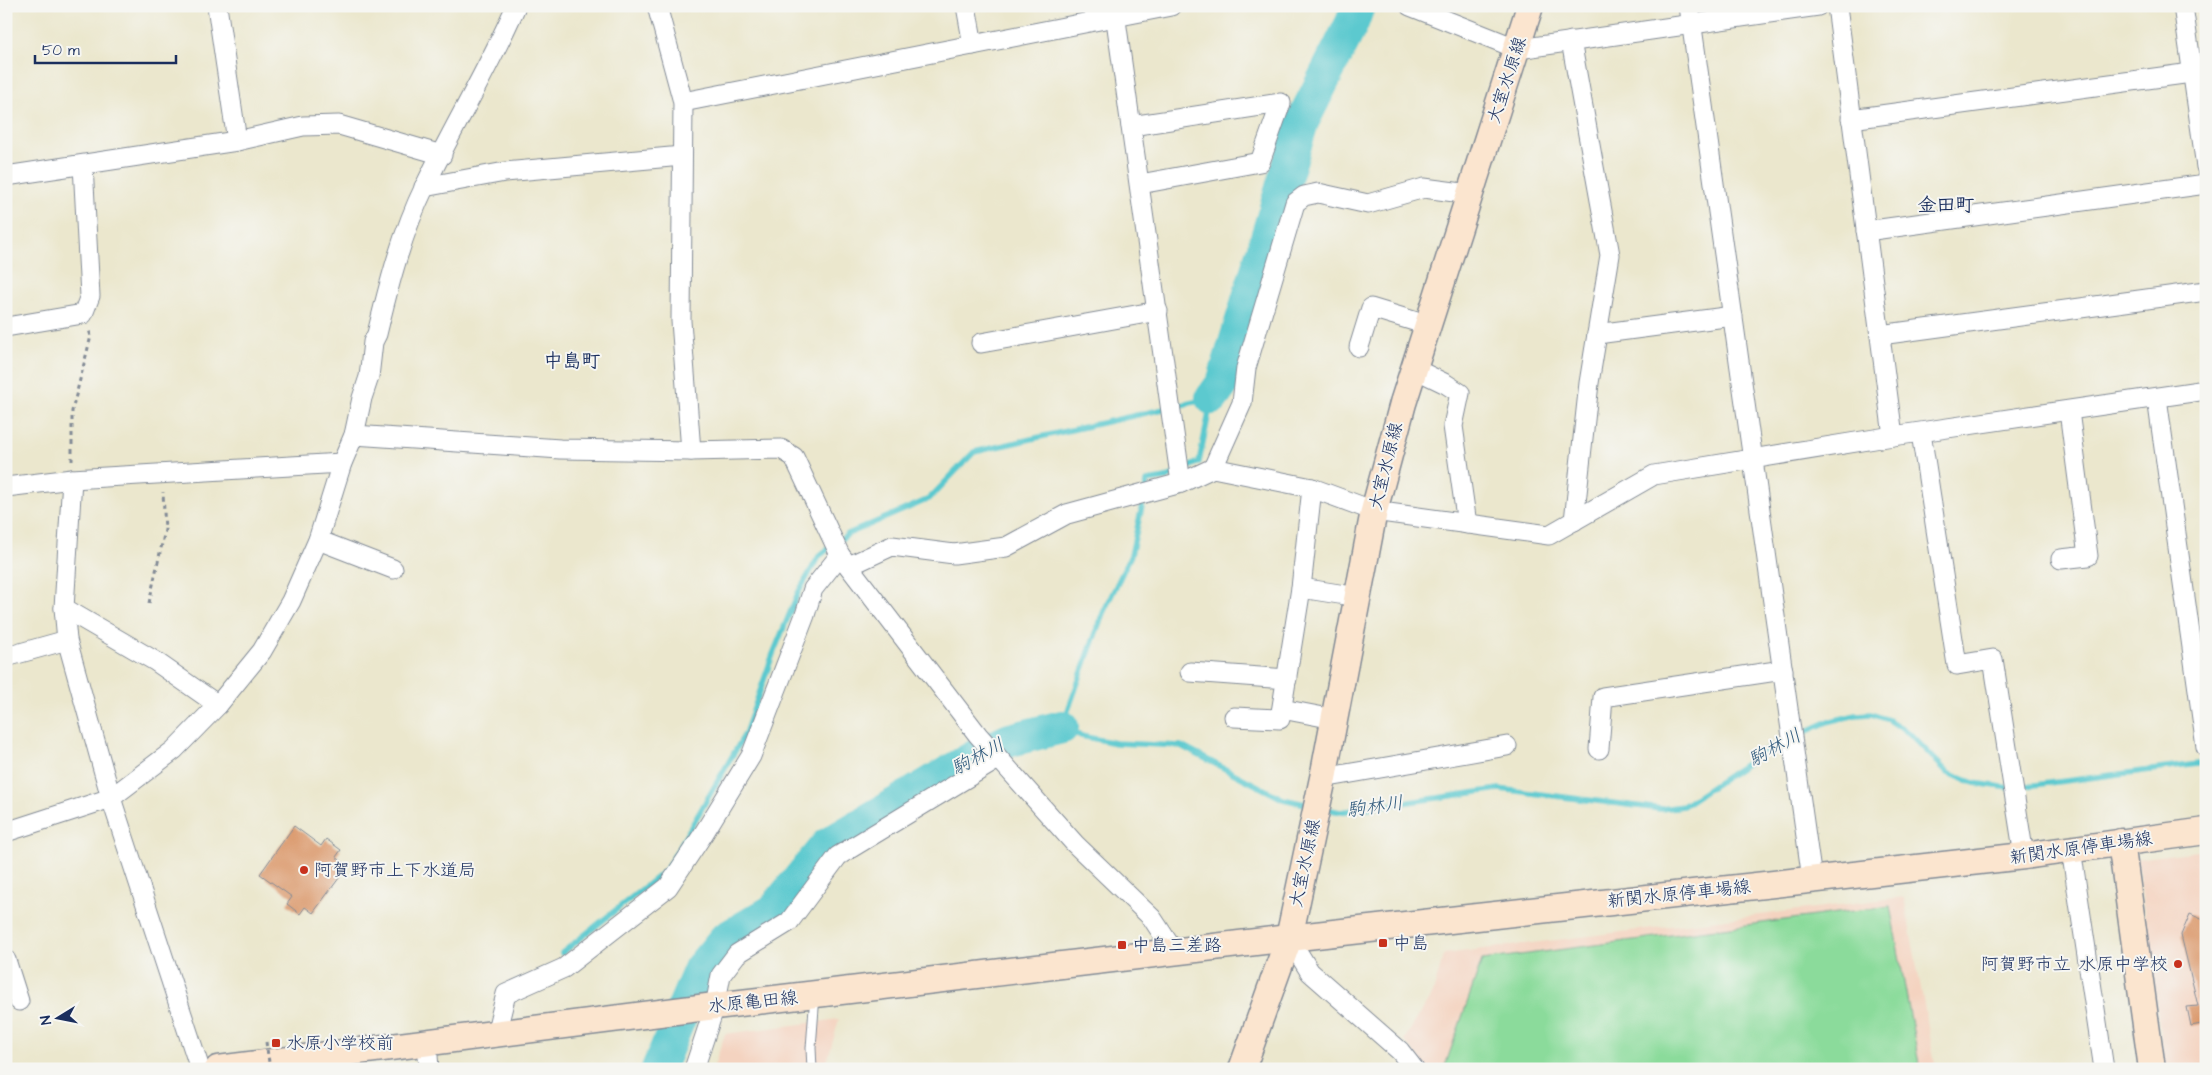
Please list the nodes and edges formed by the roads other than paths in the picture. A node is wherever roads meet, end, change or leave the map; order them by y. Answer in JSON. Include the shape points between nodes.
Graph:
{"nodes":[{"id":1,"x":218,"y":6,"type":"edge"},
{"id":2,"x":516,"y":6,"type":"edge"},
{"id":3,"x":658,"y":6,"type":"edge"},
{"id":4,"x":966,"y":6,"type":"edge"},
{"id":5,"x":1171,"y":6,"type":"edge"},
{"id":6,"x":1410,"y":6,"type":"edge"},
{"id":7,"x":1530,"y":6,"type":"edge"},
{"id":8,"x":1818,"y":6,"type":"edge"},
{"id":9,"x":1837,"y":6,"type":"edge"},
{"id":10,"x":2182,"y":6,"type":"edge"},
{"id":11,"x":1115,"y":12,"type":"edge"},
{"id":12,"x":1690,"y":15,"type":"edge"},
{"id":13,"x":1571,"y":41,"type":"junction"},
{"id":14,"x":973,"y":45,"type":"junction"},
{"id":15,"x":1518,"y":49,"type":"junction"},
{"id":16,"x":2199,"y":72,"type":"edge"},
{"id":17,"x":683,"y":102,"type":"junction"},
{"id":18,"x":1852,"y":119,"type":"junction"},
{"id":19,"x":1131,"y":126,"type":"junction"},
{"id":20,"x":237,"y":141,"type":"junction"},
{"id":21,"x":442,"y":155,"type":"junction"},
{"id":22,"x":682,"y":156,"type":"junction"},
{"id":23,"x":83,"y":165,"type":"junction"},
{"id":24,"x":2206,"y":167,"type":"edge"},
{"id":25,"x":6,"y":176,"type":"edge"},
{"id":26,"x":1140,"y":184,"type":"junction"},
{"id":27,"x":2206,"y":184,"type":"edge"},
{"id":28,"x":424,"y":187,"type":"junction"},
{"id":29,"x":1470,"y":194,"type":"junction"},
{"id":30,"x":1866,"y":231,"type":"junction"},
{"id":31,"x":2206,"y":292,"type":"edge"},
{"id":32,"x":1158,"y":311,"type":"junction"},
{"id":33,"x":1733,"y":316,"type":"junction"},
{"id":34,"x":1427,"y":325,"type":"junction"},
{"id":35,"x":6,"y":327,"type":"edge"},
{"id":36,"x":1597,"y":334,"type":"junction"},
{"id":37,"x":1880,"y":335,"type":"junction"},
{"id":38,"x":981,"y":343,"type":"dead end"},
{"id":39,"x":1359,"y":347,"type":"dead end"},
{"id":40,"x":1414,"y":368,"type":"junction"},
{"id":41,"x":2206,"y":390,"type":"edge"},
{"id":42,"x":2156,"y":398,"type":"junction"},
{"id":43,"x":2069,"y":411,"type":"junction"},
{"id":44,"x":1921,"y":433,"type":"junction"},
{"id":45,"x":354,"y":435,"type":"junction"},
{"id":46,"x":1893,"y":436,"type":"junction"},
{"id":47,"x":691,"y":451,"type":"junction"},
{"id":48,"x":1753,"y":458,"type":"junction"},
{"id":49,"x":342,"y":463,"type":"junction"},
{"id":50,"x":1214,"y":468,"type":"junction"},
{"id":51,"x":72,"y":479,"type":"junction"},
{"id":52,"x":1181,"y":483,"type":"junction"},
{"id":53,"x":6,"y":487,"type":"edge"},
{"id":54,"x":1312,"y":488,"type":"junction"},
{"id":55,"x":1374,"y":510,"type":"junction"},
{"id":56,"x":1574,"y":521,"type":"junction"},
{"id":57,"x":1467,"y":524,"type":"junction"},
{"id":58,"x":318,"y":540,"type":"junction"},
{"id":59,"x":2061,"y":559,"type":"dead end"},
{"id":60,"x":844,"y":561,"type":"junction"},
{"id":61,"x":393,"y":569,"type":"dead end"},
{"id":62,"x":1301,"y":588,"type":"junction"},
{"id":63,"x":1358,"y":597,"type":"junction"},
{"id":64,"x":64,"y":608,"type":"junction"},
{"id":65,"x":67,"y":640,"type":"junction"},
{"id":66,"x":6,"y":657,"type":"edge"},
{"id":67,"x":1783,"y":670,"type":"junction"},
{"id":68,"x":1190,"y":672,"type":"dead end"},
{"id":69,"x":1287,"y":679,"type":"junction"},
{"id":70,"x":218,"y":705,"type":"junction"},
{"id":71,"x":1282,"y":709,"type":"junction"},
{"id":72,"x":1234,"y":717,"type":"dead end"},
{"id":73,"x":1334,"y":719,"type":"junction"},
{"id":74,"x":1507,"y":746,"type":"dead end"},
{"id":75,"x":2206,"y":747,"type":"edge"},
{"id":76,"x":1599,"y":750,"type":"dead end"},
{"id":77,"x":998,"y":759,"type":"junction"},
{"id":78,"x":1323,"y":778,"type":"junction"},
{"id":79,"x":112,"y":798,"type":"junction"},
{"id":80,"x":2206,"y":831,"type":"edge"},
{"id":81,"x":6,"y":832,"type":"edge"},
{"id":82,"x":2121,"y":842,"type":"junction"},
{"id":83,"x":2071,"y":849,"type":"junction"},
{"id":84,"x":2024,"y":856,"type":"junction"},
{"id":85,"x":1812,"y":879,"type":"junction"},
{"id":86,"x":1289,"y":938,"type":"junction"},
{"id":87,"x":1175,"y":953,"type":"junction"},
{"id":88,"x":6,"y":960,"type":"edge"},
{"id":89,"x":815,"y":995,"type":"junction"},
{"id":90,"x":19,"y":1001,"type":"dead end"},
{"id":91,"x":708,"y":1007,"type":"junction"},
{"id":92,"x":496,"y":1034,"type":"junction"},
{"id":93,"x":427,"y":1042,"type":"junction"},
{"id":94,"x":200,"y":1069,"type":"edge"},
{"id":95,"x":218,"y":1069,"type":"edge"},
{"id":96,"x":430,"y":1069,"type":"edge"},
{"id":97,"x":694,"y":1069,"type":"edge"},
{"id":98,"x":812,"y":1069,"type":"edge"},
{"id":99,"x":1242,"y":1069,"type":"edge"},
{"id":100,"x":1414,"y":1069,"type":"edge"},
{"id":101,"x":2104,"y":1069,"type":"edge"},
{"id":102,"x":2152,"y":1069,"type":"edge"}],
"edges":[{"from":1,"to":20,"type":"street"},
{"from":2,"to":21,"type":"street"},
{"from":3,"to":17,"type":"street"},
{"from":4,"to":14,"type":"street"},
{"from":5,"to":11,"type":"street"},
{"from":6,"to":15,"type":"street"},
{"from":7,"to":15,"type":"main road","name":"大室水原線"},
{"from":8,"to":12,"type":"street"},
{"from":9,"to":18,"type":"street"},
{"from":10,"to":16,"type":"street"},
{"from":11,"to":14,"type":"street"},
{"from":11,"to":19,"type":"street"},
{"from":12,"to":13,"type":"street"},
{"from":12,"to":33,"type":"street"},
{"from":13,"to":15,"type":"street"},
{"from":13,"to":36,"type":"street","via":[[1610,255]]},
{"from":14,"to":17,"type":"street"},
{"from":15,"to":29,"type":"main road","name":"大室水原線"},
{"from":16,"to":18,"type":"street"},
{"from":16,"to":24,"type":"street"},
{"from":17,"to":22,"type":"street"},
{"from":18,"to":30,"type":"street"},
{"from":19,"to":26,"type":"street"},
{"from":19,"to":26,"type":"street","via":[[1281,103],[1260,162]]},
{"from":20,"to":21,"type":"street","via":[[303,126],[339,125]]},
{"from":20,"to":23,"type":"street"},
{"from":21,"to":28,"type":"street"},
{"from":22,"to":28,"type":"street","via":[[505,172]]},
{"from":22,"to":47,"type":"street","via":[[681,321]]},
{"from":23,"to":25,"type":"street"},
{"from":23,"to":35,"type":"street","via":[[90,296],[83,314]]},
{"from":26,"to":32,"type":"street"},
{"from":27,"to":30,"type":"street"},
{"from":28,"to":45,"type":"street","via":[[393,269],[373,342],[369,377]]},
{"from":29,"to":34,"type":"main road","name":"大室水原線"},
{"from":29,"to":50,"type":"street","via":[[1424,188],[1368,204],[1318,193],[1304,196],[1295,203],[1246,368],[1242,403]]},
{"from":30,"to":37,"type":"street"},
{"from":31,"to":37,"type":"street"},
{"from":32,"to":38,"type":"street"},
{"from":32,"to":52,"type":"street"},
{"from":33,"to":36,"type":"street"},
{"from":33,"to":48,"type":"street"},
{"from":34,"to":39,"type":"street","via":[[1371,308]]},
{"from":34,"to":40,"type":"main road","name":"大室水原線"},
{"from":36,"to":56,"type":"street"},
{"from":37,"to":46,"type":"street"},
{"from":40,"to":55,"type":"main road","name":"大室水原線"},
{"from":40,"to":57,"type":"street","via":[[1460,394],[1453,426]]},
{"from":41,"to":42,"type":"street"},
{"from":42,"to":43,"type":"street"},
{"from":42,"to":75,"type":"street"},
{"from":43,"to":44,"type":"street"},
{"from":43,"to":59,"type":"street","via":[[2088,556]]},
{"from":44,"to":46,"type":"street"},
{"from":44,"to":84,"type":"street","via":[[1957,665],[1993,659]]},
{"from":45,"to":47,"type":"street","via":[[560,449]]},
{"from":45,"to":49,"type":"street"},
{"from":46,"to":48,"type":"street"},
{"from":47,"to":60,"type":"street","via":[[781,449],[794,457]]},
{"from":48,"to":56,"type":"street","via":[[1654,475]]},
{"from":48,"to":67,"type":"street"},
{"from":49,"to":51,"type":"street"},
{"from":49,"to":58,"type":"street"},
{"from":50,"to":52,"type":"street"},
{"from":50,"to":54,"type":"street"},
{"from":51,"to":53,"type":"street"},
{"from":51,"to":64,"type":"street"},
{"from":52,"to":60,"type":"street","via":[[1067,514],[1006,547],[954,554],[892,546]]},
{"from":54,"to":55,"type":"street"},
{"from":54,"to":62,"type":"street"},
{"from":55,"to":57,"type":"street"},
{"from":55,"to":63,"type":"main road","name":"大室水原線"},
{"from":56,"to":57,"type":"street","via":[[1549,535]]},
{"from":58,"to":61,"type":"street"},
{"from":58,"to":70,"type":"street","via":[[291,601],[262,652]]},
{"from":60,"to":77,"type":"street"},
{"from":60,"to":92,"type":"street","via":[[813,589],[751,756],[668,887],[564,968],[506,994]]},
{"from":62,"to":63,"type":"street"},
{"from":62,"to":69,"type":"street"},
{"from":63,"to":73,"type":"main road","name":"大室水原線"},
{"from":64,"to":65,"type":"street"},
{"from":64,"to":70,"type":"street","via":[[155,661]]},
{"from":65,"to":66,"type":"street"},
{"from":65,"to":79,"type":"street"},
{"from":67,"to":76,"type":"street","via":[[1603,697]]},
{"from":67,"to":85,"type":"street"},
{"from":68,"to":69,"type":"street"},
{"from":69,"to":71,"type":"street"},
{"from":70,"to":79,"type":"street","via":[[174,750]]},
{"from":71,"to":72,"type":"street","via":[[1280,720]]},
{"from":71,"to":73,"type":"street"},
{"from":73,"to":78,"type":"main road","name":"大室水原線"},
{"from":74,"to":78,"type":"street"},
{"from":77,"to":87,"type":"street","via":[[1075,844],[1152,918]]},
{"from":77,"to":91,"type":"street","via":[[838,856],[789,922],[737,954],[721,975]]},
{"from":78,"to":86,"type":"main road","name":"大室水原線"},
{"from":79,"to":81,"type":"street"},
{"from":79,"to":94,"type":"street"},
{"from":80,"to":82,"type":"main road","name":"新関水原停車場線"},
{"from":82,"to":83,"type":"main road","name":"新関水原停車場線"},
{"from":82,"to":102,"type":"main road"},
{"from":83,"to":84,"type":"main road","name":"新関水原停車場線"},
{"from":83,"to":101,"type":"street"},
{"from":84,"to":85,"type":"main road","name":"新関水原停車場線"},
{"from":85,"to":86,"type":"main road","name":"新関水原停車場線"},
{"from":86,"to":87,"type":"main road","name":"水原亀田線"},
{"from":86,"to":99,"type":"main road"},
{"from":86,"to":100,"type":"street","via":[[1310,972],[1400,1051]]},
{"from":87,"to":89,"type":"main road","name":"水原亀田線"},
{"from":88,"to":90,"type":"street"},
{"from":89,"to":91,"type":"main road","name":"水原亀田線"},
{"from":89,"to":98,"type":"lane"},
{"from":91,"to":92,"type":"main road","name":"水原亀田線"},
{"from":91,"to":97,"type":"street"},
{"from":92,"to":93,"type":"main road","name":"水原亀田線"},
{"from":93,"to":95,"type":"main road","name":"水原亀田線"},
{"from":93,"to":96,"type":"street"}]}
